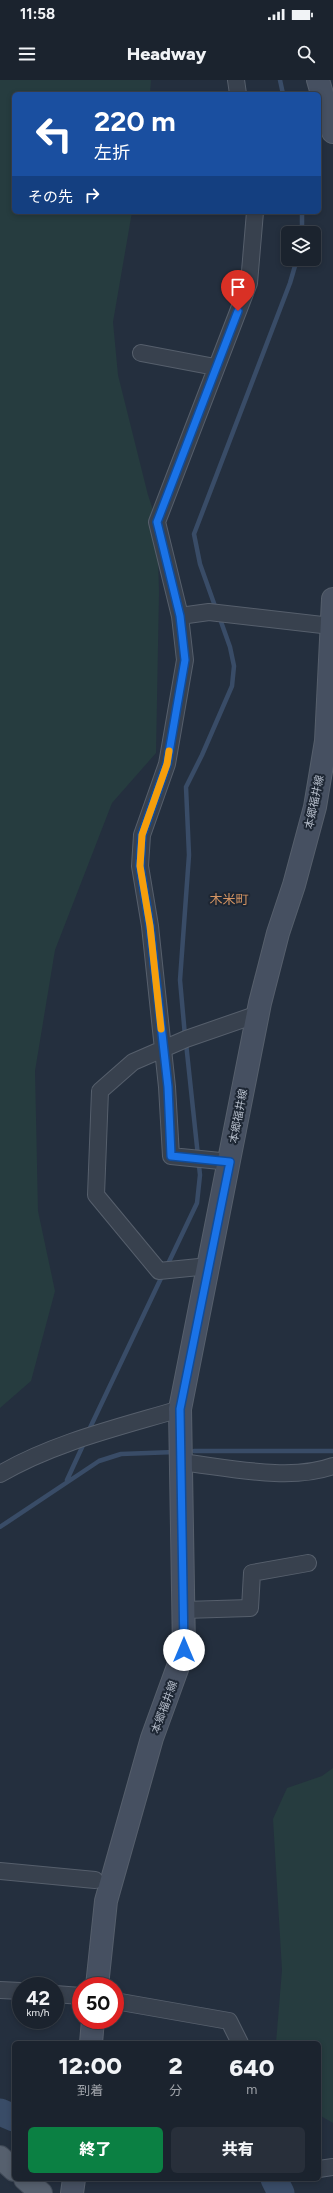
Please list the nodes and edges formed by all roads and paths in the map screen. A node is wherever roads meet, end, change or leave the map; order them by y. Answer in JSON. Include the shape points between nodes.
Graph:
{"nodes":[{"id":1,"x":236,"y":80,"type":"edge"},
{"id":2,"x":318,"y":80,"type":"edge"},
{"id":3,"x":238,"y":92,"type":"edge"},
{"id":4,"x":333,"y":132,"type":"edge"},
{"id":5,"x":255,"y":214,"type":"edge"},
{"id":6,"x":141,"y":353,"type":"dead end"},
{"id":7,"x":215,"y":367,"type":"junction"},
{"id":8,"x":333,"y":598,"type":"edge"},
{"id":9,"x":180,"y":616,"type":"junction"},
{"id":10,"x":331,"y":626,"type":"junction"},
{"id":11,"x":258,"y":1014,"type":"junction"},
{"id":12,"x":162,"y":1049,"type":"junction"},
{"id":13,"x":230,"y":1162,"type":"junction"},
{"id":14,"x":209,"y":1266,"type":"junction"},
{"id":15,"x":180,"y":1409,"type":"junction"},
{"id":16,"x":180,"y":1462,"type":"junction"},
{"id":17,"x":333,"y":1466,"type":"edge"},
{"id":18,"x":0,"y":1474,"type":"edge"},
{"id":19,"x":308,"y":1563,"type":"dead end"},
{"id":20,"x":184,"y":1610,"type":"junction"},
{"id":21,"x":0,"y":1871,"type":"edge"},
{"id":22,"x":95,"y":1880,"type":"dead end"},
{"id":23,"x":98,"y":1977,"type":"edge"},
{"id":24,"x":0,"y":1990,"type":"edge"},
{"id":25,"x":12,"y":1991,"type":"edge"},
{"id":26,"x":124,"y":2003,"type":"edge"},
{"id":27,"x":92,"y":2029,"type":"edge"},
{"id":28,"x":91,"y":2041,"type":"edge"},
{"id":29,"x":239,"y":2041,"type":"edge"},
{"id":30,"x":0,"y":2157,"type":"edge"},
{"id":31,"x":333,"y":2166,"type":"edge"},
{"id":32,"x":12,"y":2168,"type":"edge"},
{"id":33,"x":321,"y":2169,"type":"edge"},
{"id":34,"x":27,"y":2181,"type":"edge"},
{"id":35,"x":74,"y":2181,"type":"edge"},
{"id":36,"x":41,"y":2193,"type":"edge"},
{"id":37,"x":72,"y":2193,"type":"edge"}],
"edges":[{"from":1,"to":3,"type":"street"},
{"from":2,"to":4,"type":"main road"},
{"from":5,"to":7,"type":"street","via":[[249,283]]},
{"from":6,"to":7,"type":"street"},
{"from":7,"to":9,"type":"street","via":[[157,522]]},
{"from":8,"to":10,"type":"main road","name":"本郷福井線"},
{"from":9,"to":10,"type":"street","via":[[209,612]]},
{"from":9,"to":12,"type":"street","via":[[185,660],[167,764],[142,835],[140,866],[150,926]]},
{"from":10,"to":11,"type":"main road","name":"本郷福井線","via":[[326,741],[315,807],[278,933]]},
{"from":11,"to":12,"type":"street"},
{"from":11,"to":13,"type":"main road","name":"本郷福井線"},
{"from":12,"to":13,"type":"street","via":[[168,1087],[171,1156]]},
{"from":12,"to":14,"type":"street","via":[[133,1062],[100,1091],[96,1195],[159,1271]]},
{"from":13,"to":14,"type":"main road","name":"本郷福井線"},
{"from":14,"to":15,"type":"main road","name":"本郷福井線"},
{"from":15,"to":16,"type":"main road","name":"本郷福井線"},
{"from":15,"to":18,"type":"street","via":[[62,1445]]},
{"from":16,"to":17,"type":"street","via":[[283,1473],[318,1471]]},
{"from":16,"to":20,"type":"main road","name":"本郷福井線","via":[[184,1513]]},
{"from":19,"to":20,"type":"street","via":[[252,1573],[250,1608]]},
{"from":20,"to":23,"type":"main road","name":"本郷福井線","via":[[184,1650],[152,1738],[106,1901]]},
{"from":21,"to":22,"type":"street"},
{"from":24,"to":25,"type":"street"},
{"from":26,"to":29,"type":"street","via":[[229,2021]]},
{"from":27,"to":28,"type":"main road"},
{"from":30,"to":32,"type":"main road"},
{"from":31,"to":33,"type":"street"},
{"from":34,"to":36,"type":"main road"},
{"from":35,"to":37,"type":"main road"}]}
